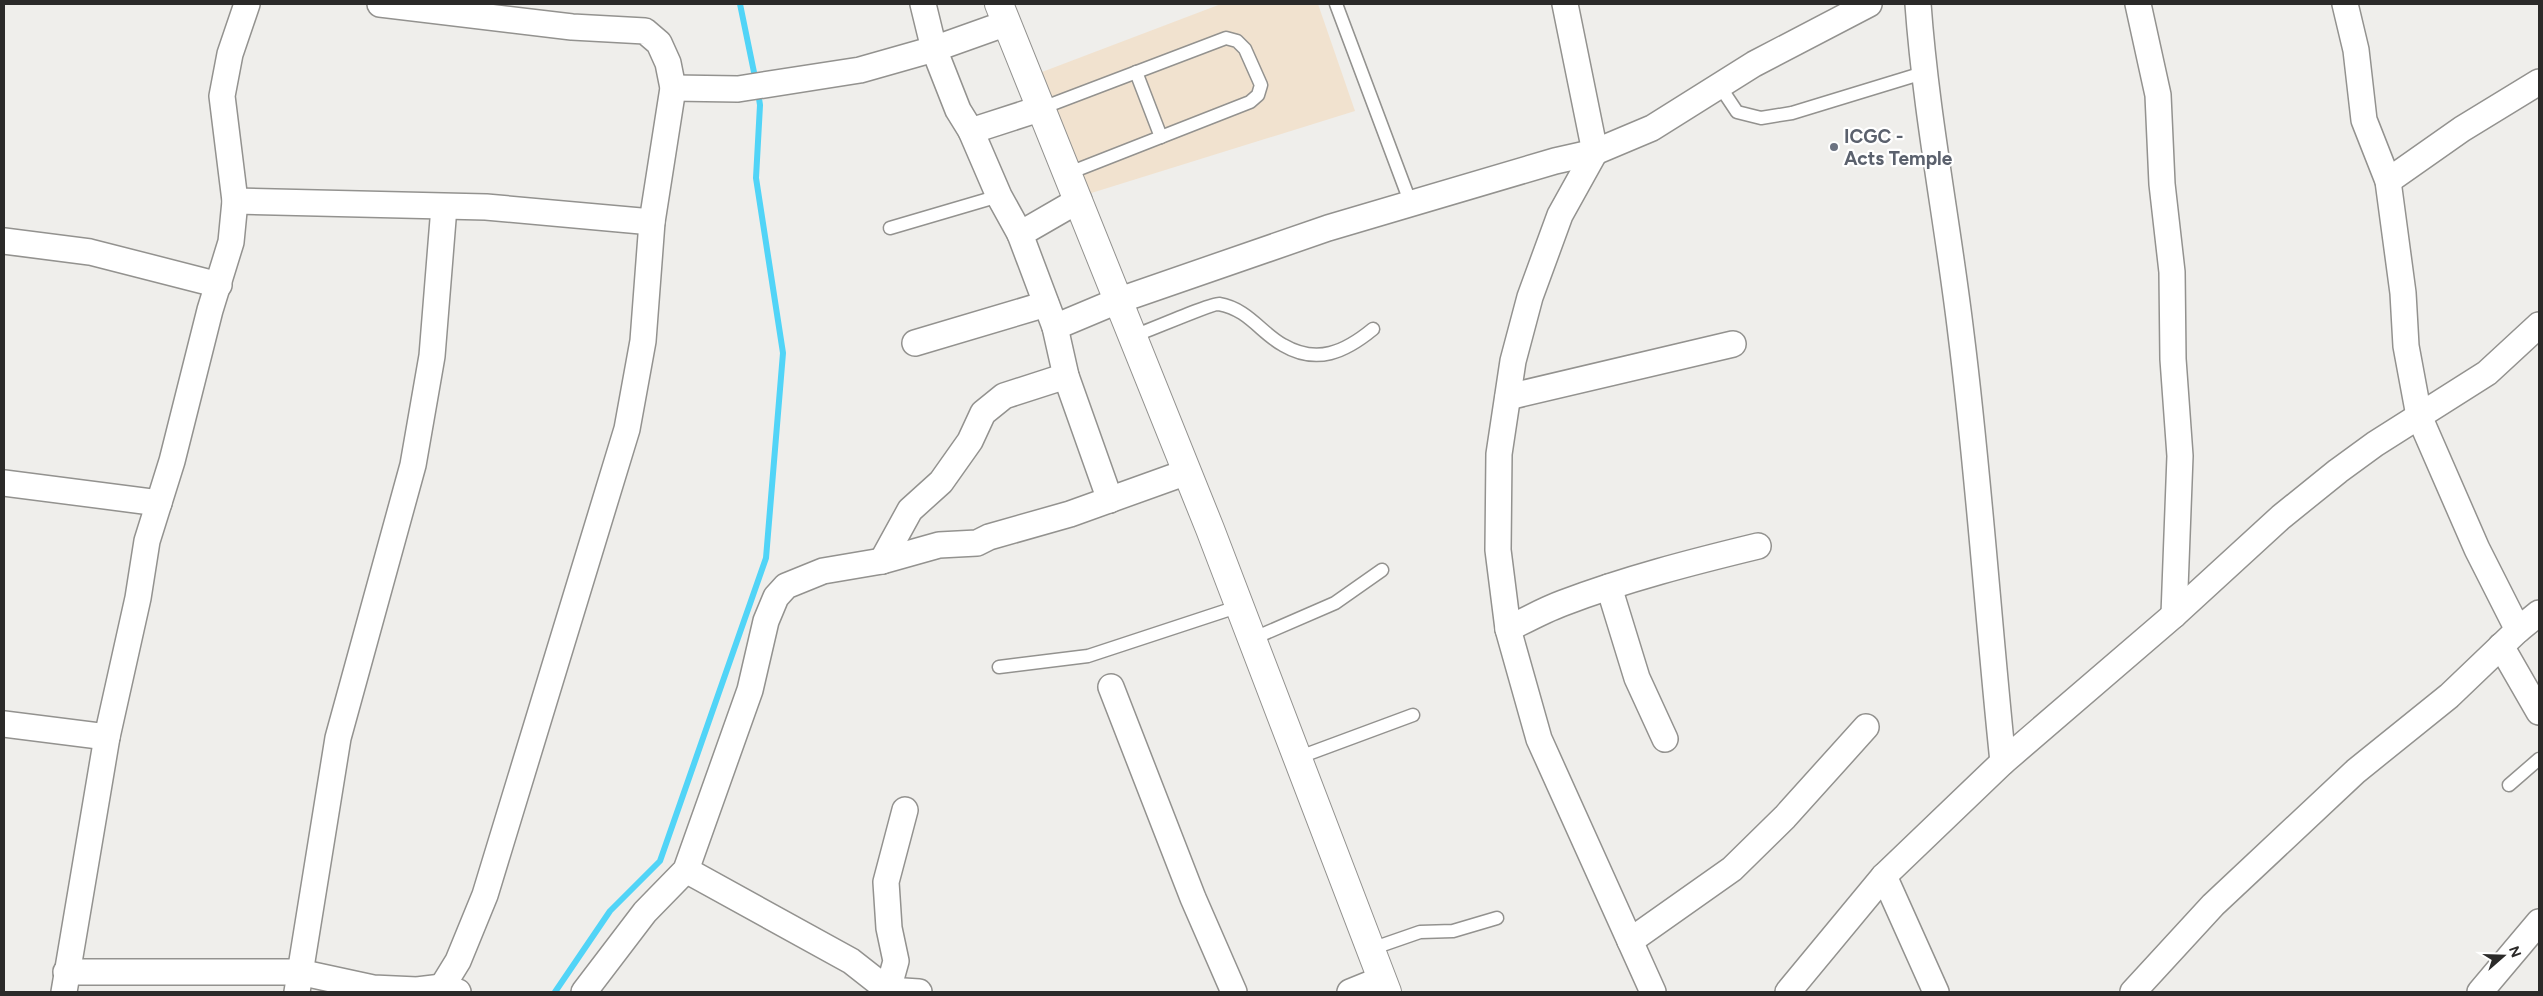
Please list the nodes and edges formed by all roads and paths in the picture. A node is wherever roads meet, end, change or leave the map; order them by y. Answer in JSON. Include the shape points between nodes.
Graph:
{"nodes":[{"id":1,"x":247,"y":4,"type":"edge"},
{"id":2,"x":380,"y":4,"type":"edge"},
{"id":3,"x":923,"y":4,"type":"edge"},
{"id":4,"x":1336,"y":4,"type":"edge"},
{"id":5,"x":1565,"y":4,"type":"edge"},
{"id":6,"x":1868,"y":4,"type":"edge"},
{"id":7,"x":1918,"y":4,"type":"edge"},
{"id":8,"x":2138,"y":4,"type":"edge"},
{"id":9,"x":2345,"y":4,"type":"edge"},
{"id":10,"x":1003,"y":13,"type":"edge"},
{"id":11,"x":934,"y":50,"type":"junction"},
{"id":12,"x":1136,"y":72,"type":"junction"},
{"id":13,"x":1923,"y":73,"type":"junction"},
{"id":14,"x":2539,"y":82,"type":"edge"},
{"id":15,"x":1720,"y":85,"type":"junction"},
{"id":16,"x":673,"y":88,"type":"junction"},
{"id":17,"x":1042,"y":108,"type":"junction"},
{"id":18,"x":971,"y":131,"type":"junction"},
{"id":19,"x":1161,"y":137,"type":"junction"},
{"id":20,"x":1595,"y":152,"type":"junction"},
{"id":21,"x":1069,"y":173,"type":"junction"},
{"id":22,"x":2388,"y":181,"type":"junction"},
{"id":23,"x":999,"y":196,"type":"junction"},
{"id":24,"x":1079,"y":200,"type":"junction"},
{"id":25,"x":235,"y":201,"type":"junction"},
{"id":26,"x":1411,"y":204,"type":"junction"},
{"id":27,"x":444,"y":207,"type":"junction"},
{"id":28,"x":652,"y":222,"type":"junction"},
{"id":29,"x":890,"y":228,"type":"dead end"},
{"id":30,"x":1020,"y":234,"type":"junction"},
{"id":31,"x":4,"y":240,"type":"edge"},
{"id":32,"x":219,"y":285,"type":"junction"},
{"id":33,"x":1117,"y":301,"type":"junction"},
{"id":34,"x":1051,"y":316,"type":"junction"},
{"id":35,"x":2539,"y":325,"type":"edge"},
{"id":36,"x":1373,"y":329,"type":"dead end"},
{"id":37,"x":1133,"y":336,"type":"junction"},
{"id":38,"x":915,"y":343,"type":"dead end"},
{"id":39,"x":1733,"y":344,"type":"dead end"},
{"id":40,"x":1066,"y":376,"type":"junction"},
{"id":41,"x":1508,"y":397,"type":"junction"},
{"id":42,"x":2419,"y":416,"type":"junction"},
{"id":43,"x":1187,"y":472,"type":"junction"},
{"id":44,"x":4,"y":483,"type":"edge"},
{"id":45,"x":1110,"y":500,"type":"junction"},
{"id":46,"x":159,"y":504,"type":"junction"},
{"id":47,"x":1758,"y":546,"type":"dead end"},
{"id":48,"x":882,"y":561,"type":"junction"},
{"id":49,"x":1382,"y":570,"type":"dead end"},
{"id":50,"x":1609,"y":587,"type":"junction"},
{"id":51,"x":1240,"y":606,"type":"junction"},
{"id":52,"x":2539,"y":613,"type":"edge"},
{"id":53,"x":2174,"y":615,"type":"junction"},
{"id":54,"x":1508,"y":629,"type":"junction"},
{"id":55,"x":2509,"y":638,"type":"junction"},
{"id":56,"x":1252,"y":639,"type":"junction"},
{"id":57,"x":998,"y":667,"type":"dead end"},
{"id":58,"x":1112,"y":687,"type":"dead end"},
{"id":59,"x":2539,"y":712,"type":"edge"},
{"id":60,"x":1413,"y":715,"type":"dead end"},
{"id":61,"x":4,"y":724,"type":"edge"},
{"id":62,"x":1866,"y":727,"type":"dead end"},
{"id":63,"x":107,"y":737,"type":"junction"},
{"id":64,"x":1665,"y":739,"type":"dead end"},
{"id":65,"x":1297,"y":758,"type":"junction"},
{"id":66,"x":2539,"y":759,"type":"edge"},
{"id":67,"x":2003,"y":762,"type":"junction"},
{"id":68,"x":2509,"y":785,"type":"dead end"},
{"id":69,"x":905,"y":810,"type":"dead end"},
{"id":70,"x":686,"y":870,"type":"junction"},
{"id":71,"x":1884,"y":876,"type":"junction"},
{"id":72,"x":1497,"y":918,"type":"dead end"},
{"id":73,"x":2539,"y":922,"type":"edge"},
{"id":74,"x":1630,"y":941,"type":"junction"},
{"id":75,"x":1371,"y":949,"type":"junction"},
{"id":76,"x":65,"y":982,"type":"edge"},
{"id":77,"x":298,"y":982,"type":"edge"},
{"id":78,"x":1385,"y":986,"type":"edge"},
{"id":79,"x":450,"y":990,"type":"edge"},
{"id":80,"x":886,"y":991,"type":"edge"},
{"id":81,"x":584,"y":992,"type":"edge"},
{"id":82,"x":919,"y":992,"type":"edge"},
{"id":83,"x":1234,"y":992,"type":"edge"},
{"id":84,"x":1350,"y":992,"type":"edge"},
{"id":85,"x":1653,"y":992,"type":"edge"},
{"id":86,"x":1788,"y":992,"type":"edge"},
{"id":87,"x":1936,"y":992,"type":"edge"},
{"id":88,"x":2133,"y":992,"type":"edge"},
{"id":89,"x":2480,"y":992,"type":"edge"}],
"edges":[{"from":1,"to":25,"type":"street","via":[[230,54],[222,96]]},
{"from":2,"to":16,"type":"street","via":[[572,28],[645,31],[659,43],[668,63]]},
{"from":3,"to":11,"type":"street"},
{"from":4,"to":26,"type":"lane"},
{"from":5,"to":20,"type":"street"},
{"from":6,"to":15,"type":"street"},
{"from":7,"to":13,"type":"street"},
{"from":8,"to":53,"type":"street","via":[[2158,95],[2162,184],[2172,272],[2180,456]]},
{"from":9,"to":22,"type":"street","via":[[2356,50],[2364,120]]},
{"from":10,"to":11,"type":"street"},
{"from":10,"to":17,"type":"main road"},
{"from":11,"to":16,"type":"street","via":[[860,70],[769,85],[738,89]]},
{"from":11,"to":18,"type":"street","via":[[958,110]]},
{"from":12,"to":17,"type":"lane"},
{"from":12,"to":19,"type":"lane"},
{"from":12,"to":19,"type":"lane","via":[[1226,38],[1237,41],[1245,49],[1260,85],[1258,95],[1250,102]]},
{"from":13,"to":15,"type":"lane","via":[[1792,113],[1762,118],[1737,112]]},
{"from":13,"to":67,"type":"street","via":[[1975,449]]},
{"from":14,"to":22,"type":"street","via":[[2462,129]]},
{"from":15,"to":20,"type":"street","via":[[1652,128]]},
{"from":16,"to":28,"type":"street"},
{"from":17,"to":18,"type":"street"},
{"from":17,"to":21,"type":"main road"},
{"from":18,"to":23,"type":"street"},
{"from":19,"to":21,"type":"lane"},
{"from":20,"to":26,"type":"street"},
{"from":20,"to":41,"type":"street","via":[[1560,215],[1530,297],[1513,361]]},
{"from":21,"to":24,"type":"main road"},
{"from":22,"to":42,"type":"street","via":[[2403,293],[2406,346]]},
{"from":23,"to":29,"type":"lane"},
{"from":23,"to":30,"type":"street"},
{"from":24,"to":30,"type":"street"},
{"from":24,"to":33,"type":"main road"},
{"from":25,"to":27,"type":"street"},
{"from":25,"to":32,"type":"street","via":[[231,242]]},
{"from":26,"to":33,"type":"street","via":[[1328,228]]},
{"from":27,"to":28,"type":"street","via":[[486,207]]},
{"from":27,"to":77,"type":"street","via":[[432,356],[413,465],[338,738]]},
{"from":28,"to":79,"type":"street","via":[[644,341],[626,428],[485,895],[458,961]]},
{"from":30,"to":34,"type":"street"},
{"from":31,"to":32,"type":"street","via":[[90,252]]},
{"from":32,"to":46,"type":"street"},
{"from":33,"to":34,"type":"street"},
{"from":33,"to":37,"type":"main road"},
{"from":34,"to":38,"type":"street"},
{"from":34,"to":40,"type":"street"},
{"from":35,"to":42,"type":"street","via":[[2487,373]]},
{"from":36,"to":37,"type":"lane","via":[[1360,340],[1331,355],[1309,355],[1282,345],[1238,310],[1217,304]]},
{"from":37,"to":43,"type":"main road"},
{"from":39,"to":41,"type":"street"},
{"from":40,"to":45,"type":"street"},
{"from":40,"to":48,"type":"street","via":[[1004,396],[984,413],[970,441],[941,482],[910,510]]},
{"from":41,"to":54,"type":"street","via":[[1499,454],[1498,550]]},
{"from":42,"to":53,"type":"street","via":[[2331,476]]},
{"from":42,"to":55,"type":"street","via":[[2477,550]]},
{"from":43,"to":45,"type":"street"},
{"from":43,"to":51,"type":"main road"},
{"from":44,"to":46,"type":"street"},
{"from":45,"to":48,"type":"street","via":[[989,536],[977,543],[939,545]]},
{"from":46,"to":63,"type":"street","via":[[147,541],[138,598]]},
{"from":47,"to":50,"type":"street"},
{"from":48,"to":70,"type":"street","via":[[802,577],[786,586],[776,598],[766,621],[750,690]]},
{"from":49,"to":56,"type":"lane","via":[[1335,603]]},
{"from":50,"to":54,"type":"street"},
{"from":50,"to":64,"type":"street","via":[[1637,678]]},
{"from":51,"to":56,"type":"main road"},
{"from":51,"to":57,"type":"lane","via":[[1088,656]]},
{"from":52,"to":55,"type":"street"},
{"from":53,"to":67,"type":"street"},
{"from":54,"to":74,"type":"street","via":[[1539,739]]},
{"from":55,"to":59,"type":"street"},
{"from":55,"to":88,"type":"street","via":[[2450,696],[2356,771],[2220,898]]},
{"from":56,"to":65,"type":"main road"},
{"from":58,"to":83,"type":"street","via":[[1193,898]]},
{"from":60,"to":65,"type":"lane"},
{"from":61,"to":63,"type":"street"},
{"from":62,"to":74,"type":"street","via":[[1785,817],[1732,869]]},
{"from":63,"to":76,"type":"street"},
{"from":65,"to":75,"type":"main road"},
{"from":66,"to":68,"type":"lane"},
{"from":67,"to":71,"type":"street"},
{"from":69,"to":80,"type":"street","via":[[886,882],[889,928],[896,961]]},
{"from":70,"to":80,"type":"street","via":[[851,961]]},
{"from":70,"to":81,"type":"street","via":[[645,912]]},
{"from":71,"to":86,"type":"street"},
{"from":71,"to":87,"type":"street"},
{"from":72,"to":75,"type":"lane","via":[[1453,931],[1420,932]]},
{"from":73,"to":89,"type":"street"},
{"from":74,"to":85,"type":"street"},
{"from":75,"to":78,"type":"main road"},
{"from":76,"to":77,"type":"street"},
{"from":77,"to":79,"type":"street"},
{"from":78,"to":84,"type":"street"},
{"from":80,"to":82,"type":"street"}]}
